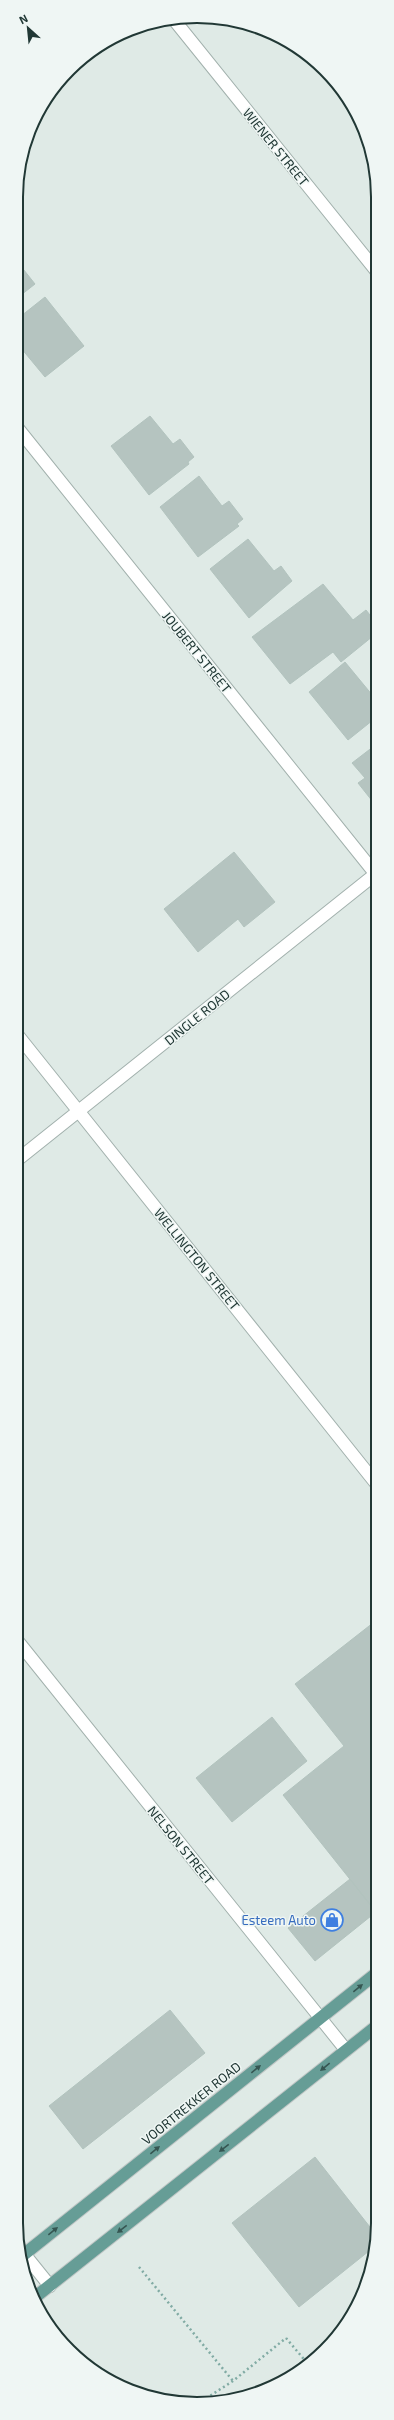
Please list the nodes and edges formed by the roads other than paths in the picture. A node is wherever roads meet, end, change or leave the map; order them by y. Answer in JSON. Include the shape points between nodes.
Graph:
{"nodes":[{"id":1,"x":177,"y":24,"type":"edge"},
{"id":2,"x":371,"y":264,"type":"edge"},
{"id":3,"x":23,"y":435,"type":"edge"},
{"id":4,"x":371,"y":868,"type":"edge"},
{"id":5,"x":371,"y":880,"type":"edge"},
{"id":6,"x":23,"y":1042,"type":"edge"},
{"id":7,"x":79,"y":1111,"type":"junction"},
{"id":8,"x":23,"y":1155,"type":"edge"},
{"id":9,"x":371,"y":1477,"type":"edge"},
{"id":10,"x":23,"y":1648,"type":"edge"},
{"id":11,"x":371,"y":1978,"type":"edge"},
{"id":12,"x":320,"y":2018,"type":"junction"},
{"id":13,"x":371,"y":2030,"type":"edge"},
{"id":14,"x":346,"y":2050,"type":"junction"},
{"id":15,"x":25,"y":2251,"type":"edge"},
{"id":16,"x":26,"y":2257,"type":"edge"},
{"id":17,"x":50,"y":2286,"type":"junction"},
{"id":18,"x":38,"y":2295,"type":"edge"}],
"edges":[{"from":1,"to":2,"type":"street","name":"WIENER STREET"},
{"from":3,"to":4,"type":"street","name":"JOUBERT STREET"},
{"from":5,"to":7,"type":"street","name":"DINGLE ROAD"},
{"from":6,"to":7,"type":"street","name":"WELLINGTON STREET"},
{"from":7,"to":8,"type":"street","name":"DINGLE ROAD"},
{"from":7,"to":9,"type":"street","name":"WELLINGTON STREET"},
{"from":10,"to":12,"type":"street","name":"NELSON STREET"},
{"from":12,"to":11,"type":"main road","name":"VOORTREKKER ROAD","one_way":true},
{"from":12,"to":14,"type":"street","name":"NELSON STREET"},
{"from":15,"to":12,"type":"main road","name":"VOORTREKKER ROAD","one_way":true},
{"from":13,"to":14,"type":"main road"},
{"from":14,"to":17,"type":"main road","one_way":true},
{"from":16,"to":17,"type":"street"},
{"from":17,"to":18,"type":"main road"}]}
